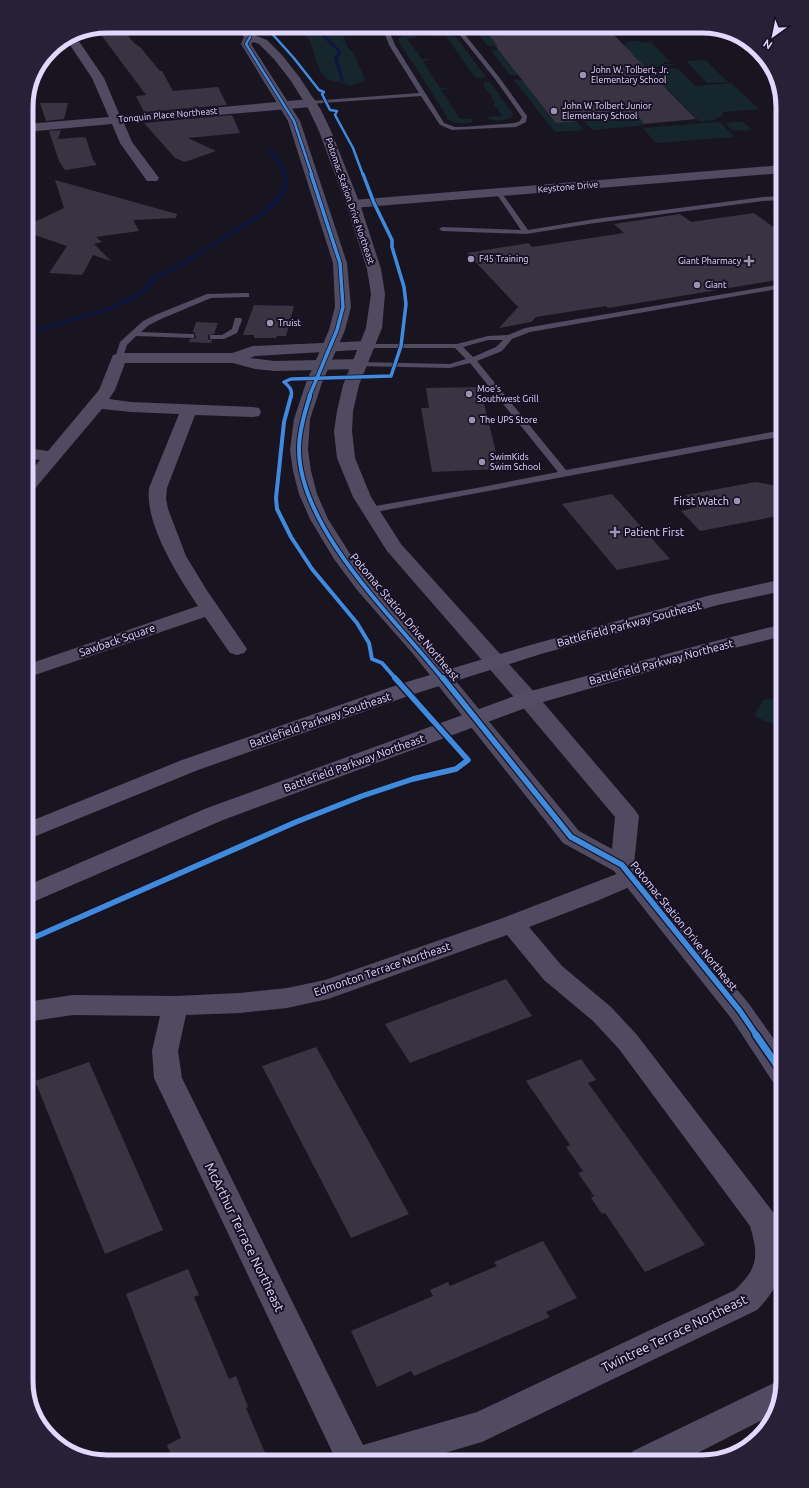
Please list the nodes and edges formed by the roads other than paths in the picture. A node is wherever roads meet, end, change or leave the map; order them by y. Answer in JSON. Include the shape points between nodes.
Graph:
{"nodes":[{"id":1,"x":246,"y":33,"type":"edge"},
{"id":2,"x":388,"y":33,"type":"edge"},
{"id":3,"x":461,"y":33,"type":"edge"},
{"id":4,"x":250,"y":37,"type":"junction"},
{"id":5,"x":74,"y":41,"type":"edge"},
{"id":6,"x":423,"y":94,"type":"junction"},
{"id":7,"x":310,"y":103,"type":"junction"},
{"id":8,"x":285,"y":105,"type":"junction"},
{"id":9,"x":116,"y":120,"type":"junction"},
{"id":10,"x":33,"y":127,"type":"edge"},
{"id":11,"x":776,"y":170,"type":"edge"},
{"id":12,"x":152,"y":178,"type":"dead end"},
{"id":13,"x":499,"y":192,"type":"junction"},
{"id":14,"x":776,"y":198,"type":"edge"},
{"id":15,"x":353,"y":204,"type":"junction"},
{"id":16,"x":442,"y":229,"type":"dead end"},
{"id":17,"x":526,"y":232,"type":"junction"},
{"id":18,"x":776,"y":287,"type":"edge"},
{"id":19,"x":246,"y":296,"type":"dead end"},
{"id":20,"x":238,"y":320,"type":"dead end"},
{"id":21,"x":134,"y":334,"type":"junction"},
{"id":22,"x":192,"y":336,"type":"dead end"},
{"id":23,"x":213,"y":337,"type":"dead end"},
{"id":24,"x":509,"y":337,"type":"junction"},
{"id":25,"x":368,"y":346,"type":"junction"},
{"id":26,"x":457,"y":346,"type":"junction"},
{"id":27,"x":330,"y":347,"type":"junction"},
{"id":28,"x":119,"y":358,"type":"junction"},
{"id":29,"x":234,"y":358,"type":"junction"},
{"id":30,"x":472,"y":360,"type":"junction"},
{"id":31,"x":359,"y":364,"type":"junction"},
{"id":32,"x":322,"y":365,"type":"junction"},
{"id":33,"x":98,"y":403,"type":"junction"},
{"id":34,"x":189,"y":409,"type":"junction"},
{"id":35,"x":253,"y":412,"type":"dead end"},
{"id":36,"x":776,"y":434,"type":"edge"},
{"id":37,"x":33,"y":454,"type":"edge"},
{"id":38,"x":52,"y":457,"type":"junction"},
{"id":39,"x":564,"y":473,"type":"junction"},
{"id":40,"x":33,"y":480,"type":"edge"},
{"id":41,"x":370,"y":510,"type":"junction"},
{"id":42,"x":776,"y":587,"type":"edge"},
{"id":43,"x":209,"y":609,"type":"junction"},
{"id":44,"x":776,"y":632,"type":"edge"},
{"id":45,"x":237,"y":649,"type":"dead end"},
{"id":46,"x":495,"y":662,"type":"junction"},
{"id":47,"x":33,"y":670,"type":"edge"},
{"id":48,"x":443,"y":678,"type":"junction"},
{"id":49,"x":528,"y":699,"type":"junction"},
{"id":50,"x":474,"y":718,"type":"junction"},
{"id":51,"x":33,"y":829,"type":"edge"},
{"id":52,"x":627,"y":871,"type":"junction"},
{"id":53,"x":33,"y":893,"type":"edge"},
{"id":54,"x":512,"y":924,"type":"junction"},
{"id":55,"x":174,"y":1006,"type":"junction"},
{"id":56,"x":33,"y":1011,"type":"edge"},
{"id":57,"x":776,"y":1064,"type":"edge"},
{"id":58,"x":773,"y":1401,"type":"edge"},
{"id":59,"x":351,"y":1455,"type":"edge"},
{"id":60,"x":384,"y":1455,"type":"edge"},
{"id":61,"x":660,"y":1455,"type":"edge"}],
"edges":[{"from":1,"to":4,"type":"street","name":"Potomac Station Drive Northeast"},
{"from":2,"to":6,"type":"lane","via":[[392,45]]},
{"from":3,"to":6,"type":"lane","via":[[525,117],[523,122],[516,125],[454,129],[442,124]]},
{"from":4,"to":7,"type":"street","name":"Potomac Station Drive Northeast","via":[[263,42],[278,57]]},
{"from":4,"to":8,"type":"street","name":"Potomac Station Drive Northeast","via":[[246,44]]},
{"from":5,"to":9,"type":"street","via":[[98,78]]},
{"from":6,"to":7,"type":"lane"},
{"from":7,"to":8,"type":"street","name":"Tonquin Place Northeast"},
{"from":7,"to":15,"type":"street","name":"Potomac Station Drive Northeast","via":[[325,130]]},
{"from":8,"to":9,"type":"street","name":"Tonquin Place Northeast"},
{"from":8,"to":27,"type":"street","name":"Potomac Station Drive Northeast","via":[[294,121],[305,152],[340,263],[343,307]]},
{"from":9,"to":10,"type":"street","name":"Tonquin Place Northeast"},
{"from":9,"to":12,"type":"street","via":[[126,143]]},
{"from":11,"to":13,"type":"street","name":"Keystone Drive"},
{"from":13,"to":15,"type":"street","name":"Keystone Drive"},
{"from":13,"to":17,"type":"lane"},
{"from":14,"to":17,"type":"lane"},
{"from":15,"to":25,"type":"street","name":"Potomac Station Drive Northeast","via":[[374,269],[378,294],[374,328]]},
{"from":16,"to":17,"type":"lane"},
{"from":18,"to":24,"type":"lane","via":[[554,324]]},
{"from":19,"to":21,"type":"lane","via":[[210,296],[158,317],[146,323]]},
{"from":20,"to":23,"type":"lane","via":[[234,329],[224,337]]},
{"from":21,"to":22,"type":"lane"},
{"from":21,"to":28,"type":"lane","via":[[124,344]]},
{"from":24,"to":26,"type":"lane","via":[[488,338]]},
{"from":24,"to":30,"type":"lane","via":[[499,349]]},
{"from":25,"to":26,"type":"lane"},
{"from":25,"to":27,"type":"street"},
{"from":25,"to":31,"type":"street","name":"Potomac Station Drive Northeast"},
{"from":26,"to":30,"type":"lane"},
{"from":27,"to":29,"type":"street","via":[[253,351]]},
{"from":27,"to":32,"type":"street","name":"Potomac Station Drive Northeast"},
{"from":28,"to":29,"type":"street"},
{"from":28,"to":33,"type":"street","via":[[107,390]]},
{"from":29,"to":32,"type":"street","via":[[262,364]]},
{"from":30,"to":31,"type":"lane","via":[[450,366]]},
{"from":30,"to":39,"type":"lane"},
{"from":31,"to":32,"type":"street"},
{"from":31,"to":41,"type":"street","name":"Potomac Station Drive Northeast","via":[[350,385],[343,431],[346,458]]},
{"from":32,"to":48,"type":"street","name":"Potomac Station Drive Northeast","via":[[302,419],[299,450],[308,494],[319,519],[344,559]]},
{"from":33,"to":34,"type":"street"},
{"from":33,"to":38,"type":"street"},
{"from":34,"to":35,"type":"street"},
{"from":34,"to":43,"type":"street","via":[[158,488],[157,498],[176,556]]},
{"from":36,"to":39,"type":"lane"},
{"from":37,"to":38,"type":"street"},
{"from":38,"to":40,"type":"street"},
{"from":39,"to":41,"type":"lane"},
{"from":41,"to":46,"type":"street","name":"Potomac Station Drive Northeast","via":[[394,547]]},
{"from":42,"to":46,"type":"main road","name":"Battlefield Parkway Southeast","via":[[706,602]]},
{"from":43,"to":45,"type":"street"},
{"from":43,"to":47,"type":"street","name":"Sawback Square"},
{"from":44,"to":49,"type":"main road","name":"Battlefield Parkway Northeast"},
{"from":46,"to":48,"type":"main road","name":"Battlefield Parkway Southeast"},
{"from":46,"to":49,"type":"street","name":"Potomac Station Drive Northeast"},
{"from":48,"to":50,"type":"street","name":"Potomac Station Drive Northeast"},
{"from":48,"to":51,"type":"main road","name":"Battlefield Parkway Southeast","via":[[190,765]]},
{"from":49,"to":50,"type":"main road","name":"Battlefield Parkway Northeast"},
{"from":49,"to":52,"type":"street","name":"Potomac Station Drive Northeast","via":[[627,816]]},
{"from":50,"to":52,"type":"street","name":"Potomac Station Drive Northeast","via":[[571,837]]},
{"from":50,"to":53,"type":"main road","name":"Battlefield Parkway Northeast","via":[[215,814]]},
{"from":52,"to":54,"type":"street","name":"Edmonton Terrace Northeast","via":[[588,896]]},
{"from":52,"to":57,"type":"street","name":"Potomac Station Drive Northeast","via":[[740,1011]]},
{"from":54,"to":55,"type":"street","name":"Edmonton Terrace Northeast","via":[[328,989],[287,998]]},
{"from":54,"to":60,"type":"street","name":"Twintree Terrace Northeast","via":[[553,973],[602,1014],[628,1042],[763,1221],[770,1244],[770,1265],[761,1284],[746,1300],[482,1426]]},
{"from":55,"to":56,"type":"street","name":"Edmonton Terrace Northeast","via":[[73,1004]]},
{"from":55,"to":59,"type":"street","name":"McArthur Terrace Northeast","via":[[165,1051],[168,1078]]},
{"from":58,"to":61,"type":"street"}]}
